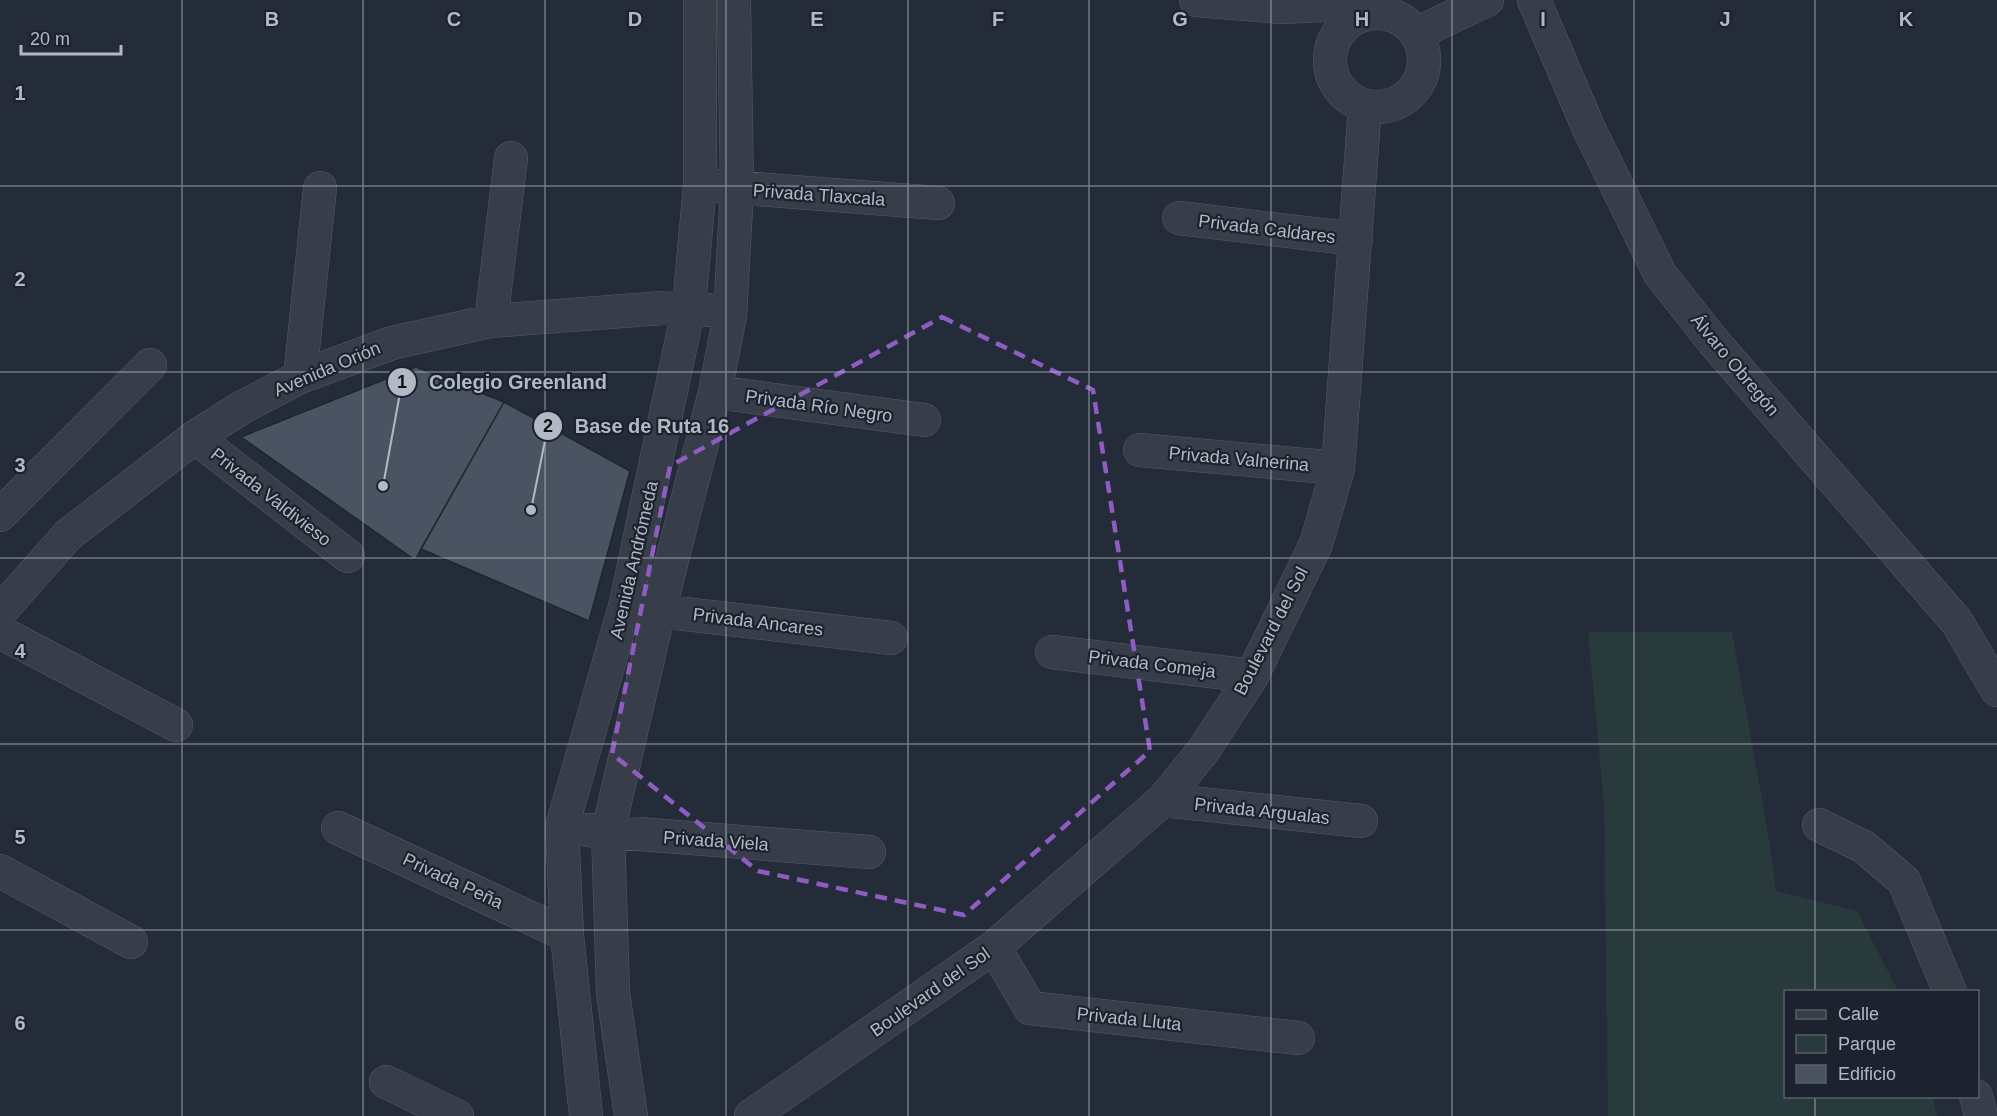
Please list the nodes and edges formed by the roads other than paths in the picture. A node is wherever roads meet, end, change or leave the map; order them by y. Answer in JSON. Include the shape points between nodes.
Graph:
{"nodes":[{"id":1,"x":700,"y":0,"type":"edge"},
{"id":2,"x":734,"y":0,"type":"edge"},
{"id":3,"x":1196,"y":0,"type":"edge"},
{"id":4,"x":1487,"y":0,"type":"edge"},
{"id":5,"x":1534,"y":0,"type":"edge"},
{"id":6,"x":1350,"y":7,"type":"edge"},
{"id":7,"x":1402,"y":17,"type":"edge"},
{"id":8,"x":1365,"y":106,"type":"junction"},
{"id":9,"x":511,"y":158,"type":"dead end"},
{"id":10,"x":700,"y":185,"type":"junction"},
{"id":11,"x":320,"y":188,"type":"dead end"},
{"id":12,"x":737,"y":189,"type":"junction"},
{"id":13,"x":938,"y":203,"type":"dead end"},
{"id":14,"x":1179,"y":218,"type":"dead end"},
{"id":15,"x":1356,"y":239,"type":"junction"},
{"id":16,"x":688,"y":306,"type":"junction"},
{"id":17,"x":730,"y":316,"type":"junction"},
{"id":18,"x":491,"y":321,"type":"junction"},
{"id":19,"x":150,"y":365,"type":"dead end"},
{"id":20,"x":300,"y":377,"type":"junction"},
{"id":21,"x":715,"y":392,"type":"junction"},
{"id":22,"x":924,"y":420,"type":"dead end"},
{"id":23,"x":195,"y":437,"type":"junction"},
{"id":24,"x":1140,"y":450,"type":"dead end"},
{"id":25,"x":1338,"y":468,"type":"junction"},
{"id":26,"x":0,"y":515,"type":"edge"},
{"id":27,"x":348,"y":556,"type":"dead end"},
{"id":28,"x":626,"y":603,"type":"junction"},
{"id":29,"x":659,"y":611,"type":"junction"},
{"id":30,"x":0,"y":612,"type":"edge"},
{"id":31,"x":0,"y":632,"type":"edge"},
{"id":32,"x":891,"y":638,"type":"dead end"},
{"id":33,"x":1052,"y":652,"type":"dead end"},
{"id":34,"x":1252,"y":675,"type":"junction"},
{"id":35,"x":1997,"y":690,"type":"edge"},
{"id":36,"x":176,"y":725,"type":"dead end"},
{"id":37,"x":1164,"y":800,"type":"junction"},
{"id":38,"x":1361,"y":822,"type":"dead end"},
{"id":39,"x":1819,"y":825,"type":"dead end"},
{"id":40,"x":562,"y":827,"type":"junction"},
{"id":41,"x":338,"y":828,"type":"dead end"},
{"id":42,"x":608,"y":832,"type":"junction"},
{"id":43,"x":869,"y":852,"type":"dead end"},
{"id":44,"x":0,"y":871,"type":"edge"},
{"id":45,"x":567,"y":935,"type":"junction"},
{"id":46,"x":130,"y":942,"type":"dead end"},
{"id":47,"x":994,"y":947,"type":"junction"},
{"id":48,"x":1949,"y":990,"type":"edge"},
{"id":49,"x":1298,"y":1038,"type":"dead end"},
{"id":50,"x":386,"y":1082,"type":"dead end"},
{"id":51,"x":1976,"y":1098,"type":"edge"},
{"id":52,"x":457,"y":1116,"type":"edge"},
{"id":53,"x":586,"y":1116,"type":"edge"},
{"id":54,"x":631,"y":1116,"type":"edge"},
{"id":55,"x":752,"y":1116,"type":"edge"},
{"id":56,"x":1981,"y":1116,"type":"edge"}],
"edges":[{"from":1,"to":10,"type":"street","name":"Avenida Andrómeda"},
{"from":2,"to":12,"type":"street","name":"Avenida Andrómeda"},
{"from":3,"to":6,"type":"street","via":[[1281,7]]},
{"from":4,"to":7,"type":"street"},
{"from":5,"to":35,"type":"street","name":"Álvaro Obregón","via":[[1589,129],[1660,274],[1713,342],[1957,622]]},
{"from":6,"to":7,"type":"street"},
{"from":6,"to":8,"type":"street","via":[[1332,44],[1330,69],[1342,92]]},
{"from":7,"to":8,"type":"street","via":[[1423,49],[1420,80],[1397,103]]},
{"from":8,"to":15,"type":"street","name":"Boulevard del Sol"},
{"from":9,"to":18,"type":"street"},
{"from":10,"to":12,"type":"street","name":"Privada Tlaxcala"},
{"from":10,"to":16,"type":"street","name":"Avenida Andrómeda"},
{"from":11,"to":20,"type":"street"},
{"from":12,"to":13,"type":"street","name":"Privada Tlaxcala"},
{"from":12,"to":17,"type":"street","name":"Avenida Andrómeda"},
{"from":14,"to":15,"type":"street","name":"Privada Caldares"},
{"from":15,"to":25,"type":"street","name":"Boulevard del Sol"},
{"from":16,"to":17,"type":"street","name":"Avenida Orión"},
{"from":16,"to":18,"type":"street","name":"Avenida Orión"},
{"from":16,"to":28,"type":"street","name":"Avenida Andrómeda"},
{"from":17,"to":21,"type":"street","name":"Avenida Andrómeda"},
{"from":18,"to":20,"type":"street","name":"Avenida Orión","via":[[392,343]]},
{"from":19,"to":26,"type":"street"},
{"from":20,"to":23,"type":"street","name":"Avenida Orión"},
{"from":21,"to":22,"type":"street","name":"Privada Río Negro"},
{"from":21,"to":29,"type":"street","name":"Avenida Andrómeda"},
{"from":23,"to":27,"type":"street","name":"Privada Valdivieso"},
{"from":23,"to":30,"type":"street","name":"Avenida Orión","via":[[68,535]]},
{"from":24,"to":25,"type":"street","name":"Privada Valnerina"},
{"from":25,"to":34,"type":"street","name":"Boulevard del Sol","via":[[1316,544]]},
{"from":28,"to":29,"type":"street","name":"Privada Ancares"},
{"from":28,"to":40,"type":"street","name":"Avenida Andrómeda"},
{"from":29,"to":32,"type":"street","name":"Privada Ancares"},
{"from":29,"to":42,"type":"street","name":"Avenida Andrómeda"},
{"from":31,"to":36,"type":"street"},
{"from":33,"to":34,"type":"street","name":"Privada Comeja"},
{"from":34,"to":37,"type":"street","name":"Boulevard del Sol","via":[[1203,751]]},
{"from":37,"to":38,"type":"street","name":"Privada Argualas"},
{"from":37,"to":47,"type":"street","name":"Boulevard del Sol"},
{"from":39,"to":48,"type":"street","via":[[1864,847],[1904,880]]},
{"from":40,"to":42,"type":"street","name":"Privada Viela"},
{"from":40,"to":45,"type":"street","name":"Avenida Andrómeda"},
{"from":41,"to":45,"type":"street","name":"Privada Peña"},
{"from":42,"to":43,"type":"street","name":"Privada Viela"},
{"from":42,"to":54,"type":"street","name":"Avenida Andrómeda","via":[[614,993]]},
{"from":44,"to":46,"type":"street"},
{"from":45,"to":53,"type":"street","name":"Avenida Andrómeda"},
{"from":47,"to":49,"type":"street","name":"Privada Lluta","via":[[1030,1008]]},
{"from":47,"to":55,"type":"street","name":"Boulevard del Sol"},
{"from":50,"to":52,"type":"street"},
{"from":51,"to":56,"type":"street"}]}
